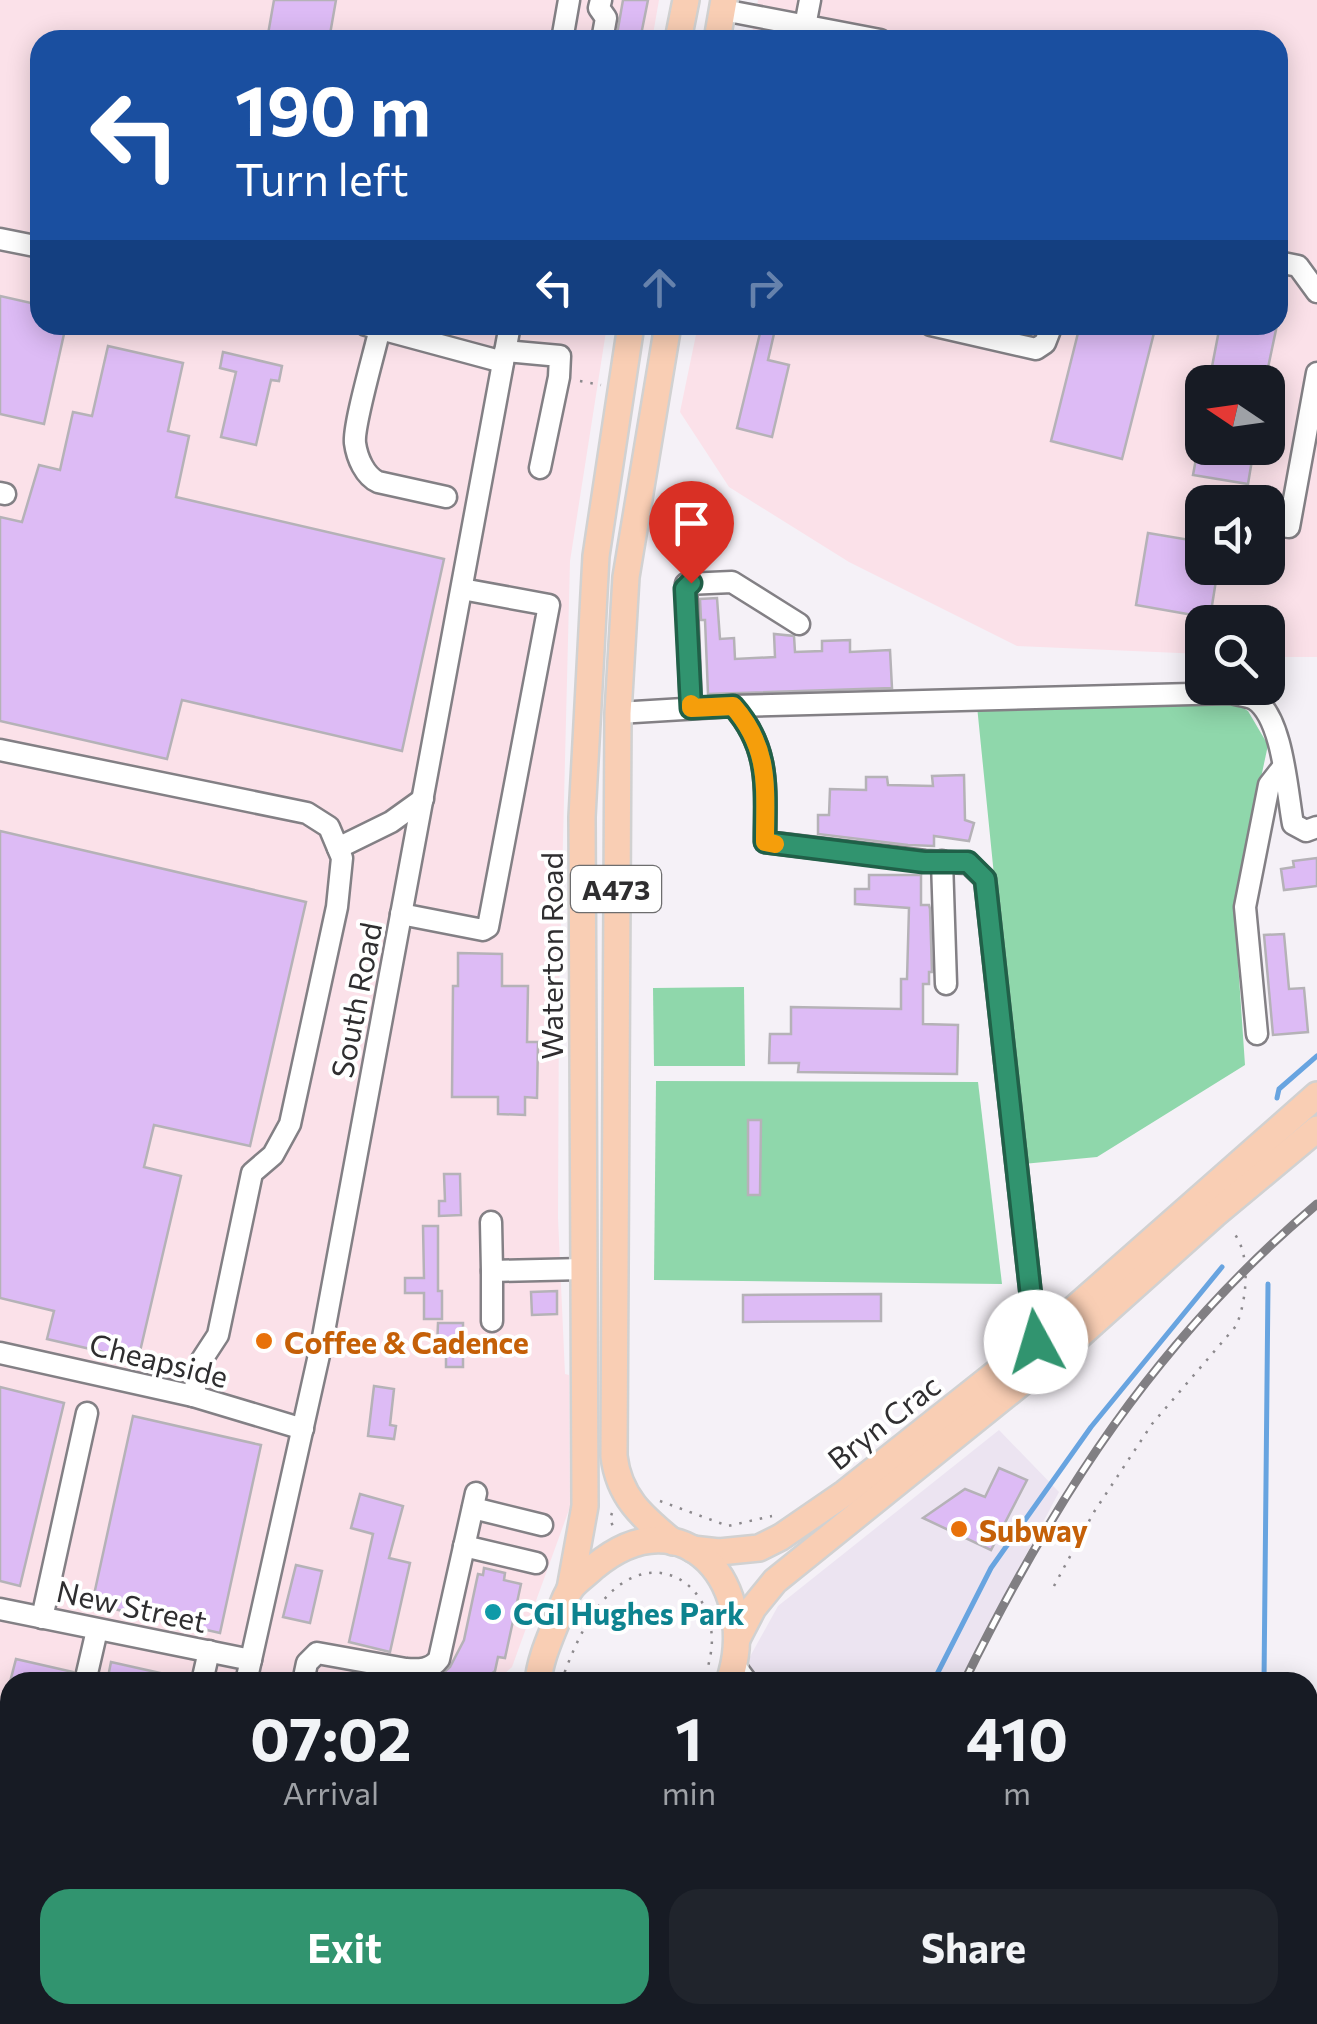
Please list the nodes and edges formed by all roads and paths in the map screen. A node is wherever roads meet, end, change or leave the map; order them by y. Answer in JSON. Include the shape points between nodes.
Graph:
{"nodes":[{"id":1,"x":569,"y":0,"type":"edge"},
{"id":2,"x":601,"y":0,"type":"edge"},
{"id":3,"x":686,"y":0,"type":"edge"},
{"id":4,"x":810,"y":0,"type":"edge"},
{"id":5,"x":724,"y":5,"type":"edge"},
{"id":6,"x":805,"y":26,"type":"junction"},
{"id":7,"x":564,"y":30,"type":"edge"},
{"id":8,"x":604,"y":30,"type":"edge"},
{"id":9,"x":680,"y":30,"type":"edge"},
{"id":10,"x":719,"y":30,"type":"edge"},
{"id":11,"x":826,"y":30,"type":"edge"},
{"id":12,"x":0,"y":239,"type":"edge"},
{"id":13,"x":30,"y":245,"type":"edge"},
{"id":14,"x":1288,"y":264,"type":"edge"},
{"id":15,"x":1317,"y":292,"type":"edge"},
{"id":16,"x":372,"y":335,"type":"edge"},
{"id":17,"x":409,"y":335,"type":"edge"},
{"id":18,"x":508,"y":335,"type":"edge"},
{"id":19,"x":629,"y":335,"type":"edge"},
{"id":20,"x":666,"y":335,"type":"edge"},
{"id":21,"x":975,"y":335,"type":"edge"},
{"id":22,"x":1048,"y":335,"type":"edge"},
{"id":23,"x":504,"y":356,"type":"junction"},
{"id":24,"x":1317,"y":373,"type":"edge"},
{"id":25,"x":559,"y":378,"type":"junction"},
{"id":26,"x":608,"y":386,"type":"dead end"},
{"id":27,"x":540,"y":468,"type":"dead end"},
{"id":28,"x":446,"y":497,"type":"dead end"},
{"id":29,"x":1285,"y":526,"type":"edge"},
{"id":30,"x":462,"y":589,"type":"junction"},
{"id":31,"x":799,"y":624,"type":"dead end"},
{"id":32,"x":733,"y":706,"type":"junction"},
{"id":33,"x":691,"y":708,"type":"junction"},
{"id":34,"x":618,"y":712,"type":"junction"},
{"id":35,"x":0,"y":750,"type":"edge"},
{"id":36,"x":1282,"y":767,"type":"junction"},
{"id":37,"x":423,"y":799,"type":"junction"},
{"id":38,"x":1317,"y":827,"type":"edge"},
{"id":39,"x":338,"y":848,"type":"junction"},
{"id":40,"x":942,"y":860,"type":"junction"},
{"id":41,"x":402,"y":914,"type":"junction"},
{"id":42,"x":946,"y":984,"type":"dead end"},
{"id":43,"x":1257,"y":1034,"type":"dead end"},
{"id":44,"x":1317,"y":1095,"type":"edge"},
{"id":45,"x":1317,"y":1129,"type":"edge"},
{"id":46,"x":1215,"y":1214,"type":"junction"},
{"id":47,"x":491,"y":1222,"type":"dead end"},
{"id":48,"x":584,"y":1270,"type":"junction"},
{"id":49,"x":492,"y":1272,"type":"junction"},
{"id":50,"x":492,"y":1321,"type":"dead end"},
{"id":51,"x":1036,"y":1342,"type":"junction"},
{"id":52,"x":0,"y":1352,"type":"edge"},
{"id":53,"x":193,"y":1396,"type":"junction"},
{"id":54,"x":86,"y":1412,"type":"dead end"},
{"id":55,"x":303,"y":1428,"type":"junction"},
{"id":56,"x":658,"y":1500,"type":"dead end"},
{"id":57,"x":777,"y":1515,"type":"dead end"},
{"id":58,"x":542,"y":1525,"type":"dead end"},
{"id":59,"x":464,"y":1546,"type":"junction"},
{"id":60,"x":683,"y":1546,"type":"junction"},
{"id":61,"x":536,"y":1562,"type":"dead end"},
{"id":62,"x":1054,"y":1586,"type":"dead end"},
{"id":63,"x":570,"y":1588,"type":"junction"},
{"id":64,"x":0,"y":1609,"type":"edge"},
{"id":65,"x":42,"y":1618,"type":"junction"},
{"id":66,"x":97,"y":1630,"type":"junction"},
{"id":67,"x":738,"y":1638,"type":"junction"},
{"id":68,"x":209,"y":1652,"type":"junction"},
{"id":69,"x":252,"y":1660,"type":"junction"},
{"id":70,"x":87,"y":1672,"type":"edge"},
{"id":71,"x":204,"y":1672,"type":"edge"},
{"id":72,"x":249,"y":1672,"type":"edge"},
{"id":73,"x":305,"y":1672,"type":"edge"},
{"id":74,"x":538,"y":1672,"type":"edge"},
{"id":75,"x":566,"y":1672,"type":"edge"},
{"id":76,"x":705,"y":1672,"type":"edge"},
{"id":77,"x":737,"y":1672,"type":"edge"}],
"edges":[{"from":1,"to":7,"type":"street"},
{"from":2,"to":8,"type":"street"},
{"from":3,"to":9,"type":"main road"},
{"from":4,"to":6,"type":"street"},
{"from":5,"to":6,"type":"street"},
{"from":5,"to":10,"type":"main road"},
{"from":6,"to":11,"type":"street"},
{"from":12,"to":13,"type":"street"},
{"from":14,"to":15,"type":"street","via":[[1298,266]]},
{"from":16,"to":28,"type":"street","via":[[354,441],[364,468],[378,482]]},
{"from":17,"to":23,"type":"street"},
{"from":18,"to":23,"type":"street","name":"South Road"},
{"from":19,"to":48,"type":"main road","name":"Waterton Road","number":"A473","via":[[596,556],[582,817]]},
{"from":20,"to":34,"type":"main road","number":"A473","via":[[626,577]]},
{"from":21,"to":22,"type":"street","via":[[1036,349]]},
{"from":23,"to":25,"type":"street","via":[[560,356]]},
{"from":23,"to":30,"type":"street","name":"South Road"},
{"from":24,"to":29,"type":"street","via":[[1290,527]]},
{"from":25,"to":26,"type":"path"},
{"from":25,"to":27,"type":"street"},
{"from":30,"to":37,"type":"street","name":"South Road"},
{"from":30,"to":41,"type":"street","via":[[549,605],[488,927]]},
{"from":31,"to":33,"type":"street","via":[[732,582],[686,584]]},
{"from":32,"to":33,"type":"street"},
{"from":32,"to":36,"type":"street","via":[[1231,693],[1253,698],[1267,712]]},
{"from":32,"to":40,"type":"street","via":[[760,750],[765,842]]},
{"from":33,"to":34,"type":"street"},
{"from":34,"to":60,"type":"main road","number":"A473","via":[[614,1456],[636,1512]]},
{"from":35,"to":39,"type":"street","via":[[307,813],[329,827]]},
{"from":36,"to":38,"type":"street","via":[[1293,824],[1306,831]]},
{"from":36,"to":43,"type":"street","via":[[1268,785],[1245,908]]},
{"from":37,"to":39,"type":"street"},
{"from":37,"to":41,"type":"street","name":"South Road"},
{"from":39,"to":53,"type":"street","via":[[338,907],[290,1124],[273,1155],[252,1172],[238,1283],[201,1361]]},
{"from":40,"to":42,"type":"street"},
{"from":40,"to":51,"type":"street","via":[[968,862],[985,879]]},
{"from":41,"to":55,"type":"street","name":"South Road"},
{"from":44,"to":51,"type":"main road","name":"Bryn Crac"},
{"from":45,"to":46,"type":"main road","name":"Bryn Crac"},
{"from":46,"to":62,"type":"path","via":[[1238,1237],[1244,1254],[1243,1310],[1152,1424]]},
{"from":46,"to":67,"type":"main road","name":"Bryn Crac","via":[[1073,1341],[774,1581]]},
{"from":47,"to":49,"type":"street"},
{"from":48,"to":49,"type":"street"},
{"from":48,"to":63,"type":"main road","name":"Waterton Road","number":"A473","via":[[585,1506]]},
{"from":49,"to":50,"type":"street"},
{"from":51,"to":60,"type":"main road","name":"Bryn Crac","via":[[782,1538],[744,1551]]},
{"from":52,"to":53,"type":"street","name":"Cheapside"},
{"from":53,"to":55,"type":"street","name":"Cheapside"},
{"from":54,"to":65,"type":"street"},
{"from":55,"to":69,"type":"street","name":"South Road"},
{"from":56,"to":57,"type":"path","via":[[728,1526]]},
{"from":58,"to":59,"type":"street","via":[[474,1501]]},
{"from":59,"to":61,"type":"street"},
{"from":59,"to":73,"type":"street","via":[[435,1665],[406,1669],[317,1653]]},
{"from":60,"to":63,"type":"main road","name":"Bryn Crac","via":[[635,1544],[608,1556]]},
{"from":60,"to":67,"type":"main road","via":[[718,1570]]},
{"from":63,"to":74,"type":"main road","name":"Waterton Road"},
{"from":64,"to":65,"type":"street","name":"New Street"},
{"from":65,"to":66,"type":"street","name":"New Street"},
{"from":66,"to":68,"type":"street","name":"New Street"},
{"from":66,"to":70,"type":"street"},
{"from":67,"to":77,"type":"main road"},
{"from":68,"to":69,"type":"street","name":"New Street"},
{"from":68,"to":71,"type":"street"},
{"from":69,"to":72,"type":"street","name":"South Road"},
{"from":75,"to":76,"type":"path","via":[[598,1608],[627,1580],[658,1571],[687,1582],[703,1606],[711,1629]]}]}
